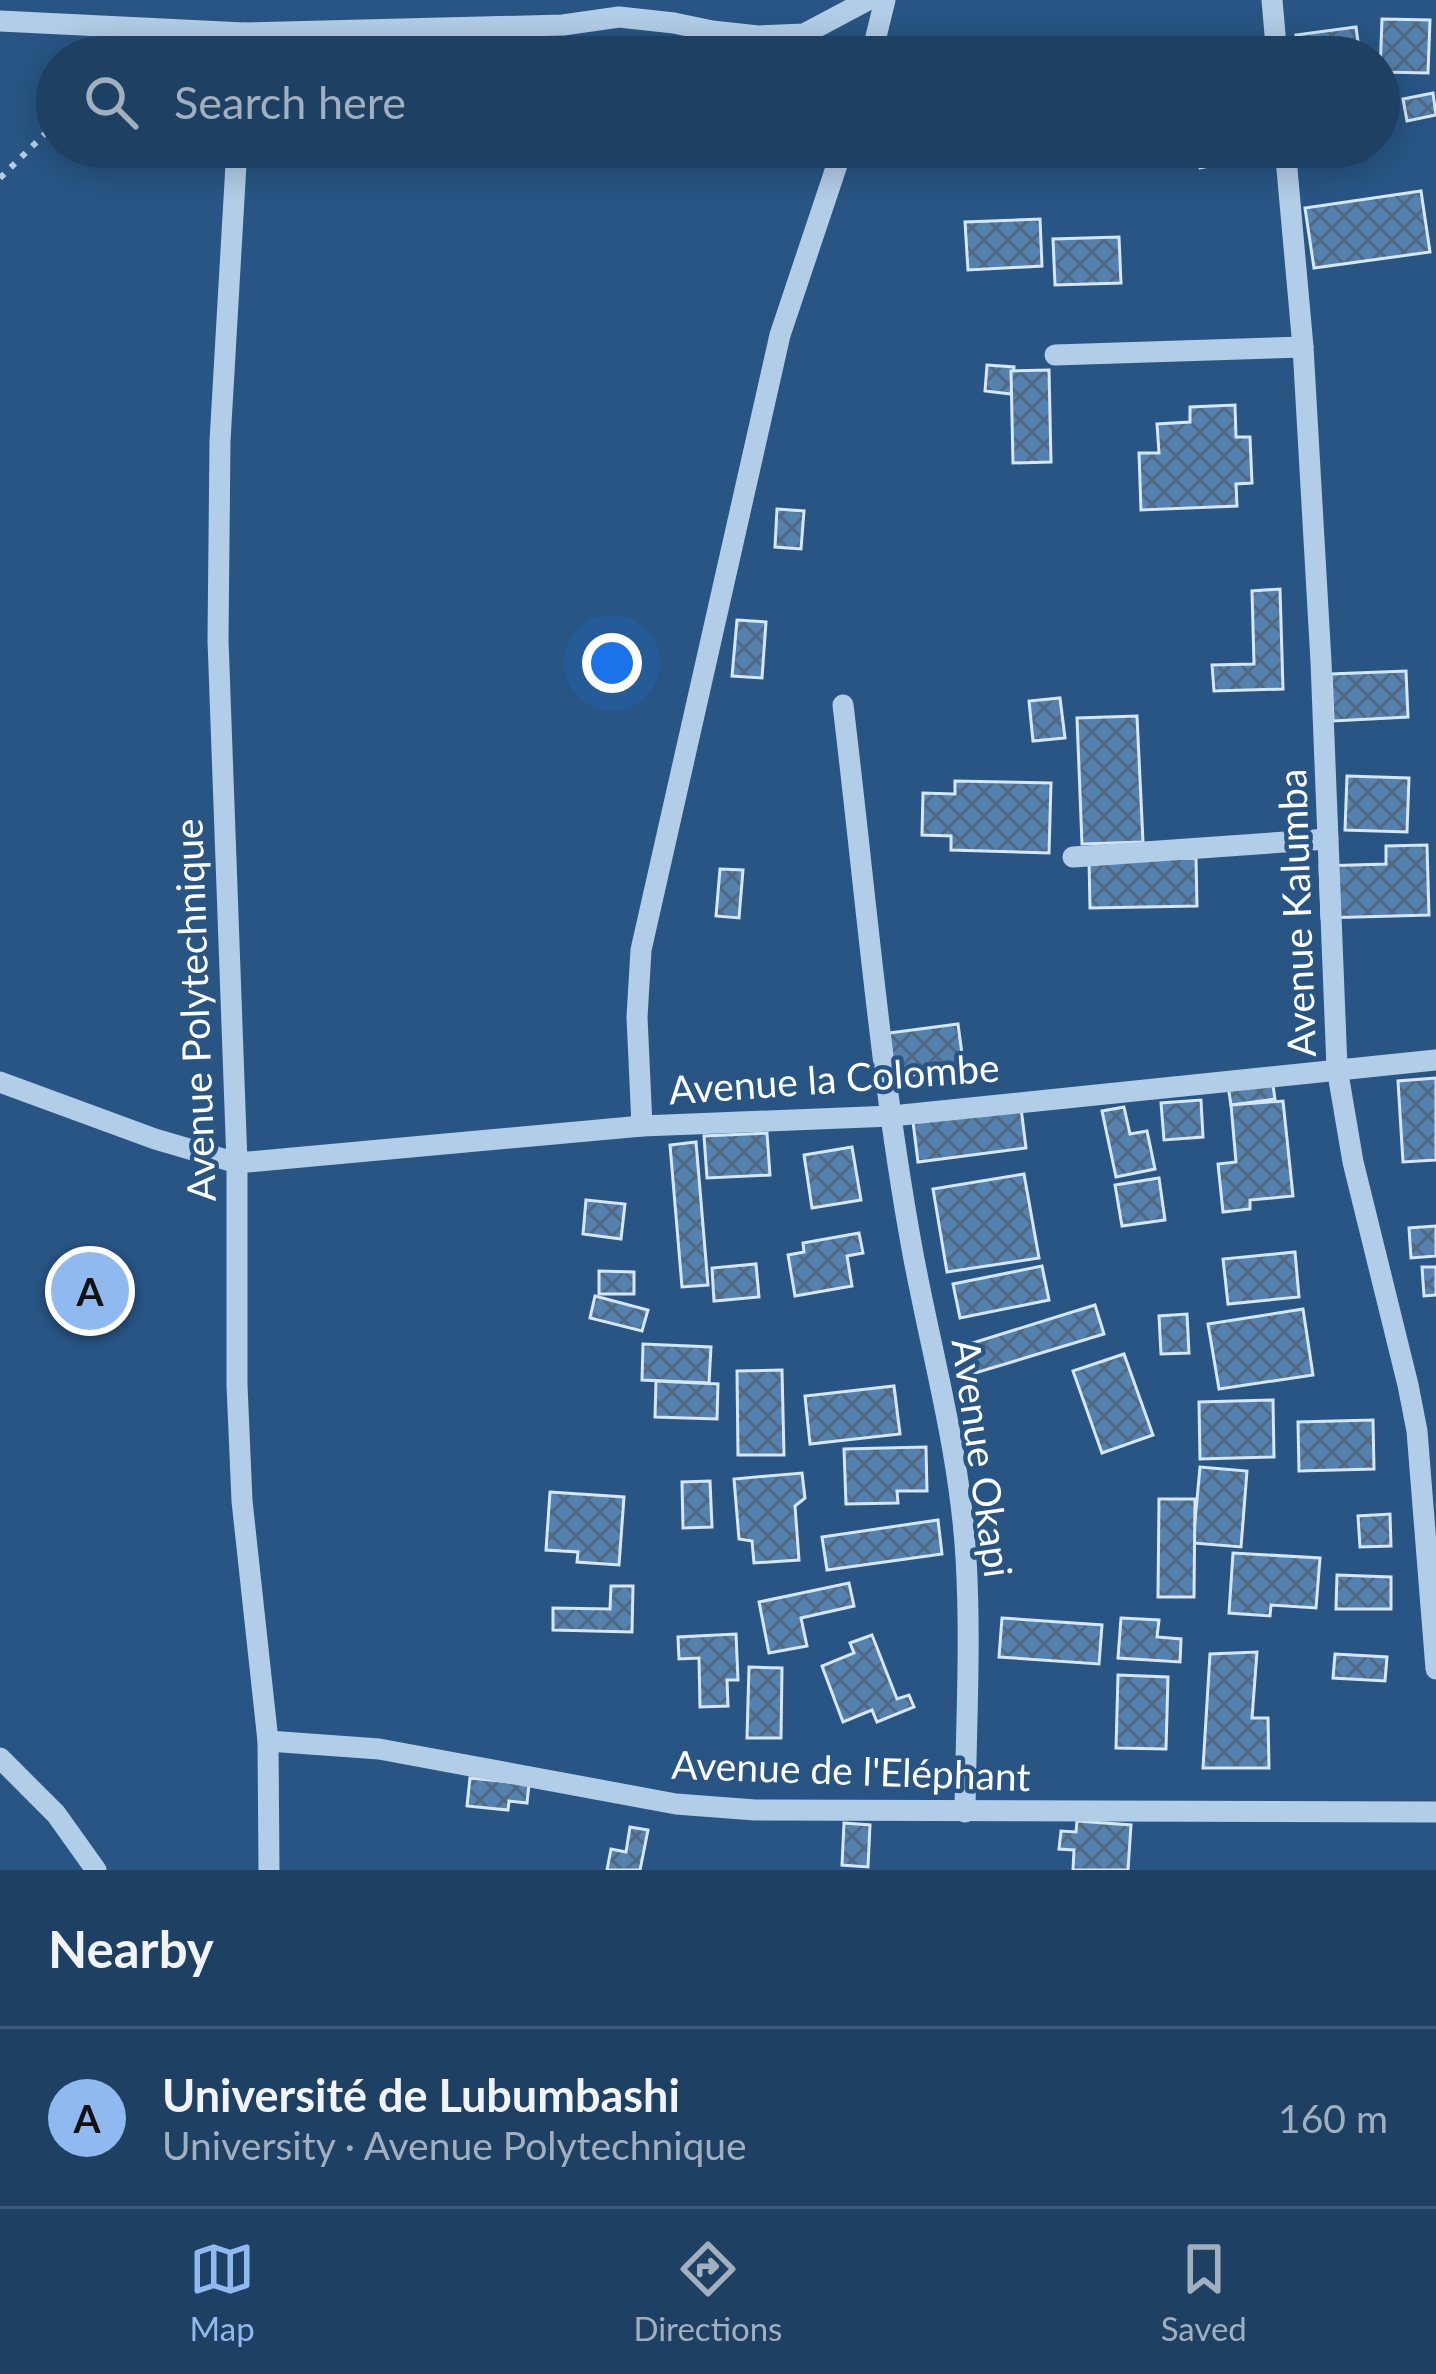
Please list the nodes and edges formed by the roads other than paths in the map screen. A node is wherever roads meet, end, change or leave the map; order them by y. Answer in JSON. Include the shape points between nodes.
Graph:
{"nodes":[{"id":1,"x":868,"y":0,"type":"edge"},
{"id":2,"x":885,"y":0,"type":"edge"},
{"id":3,"x":1272,"y":0,"type":"edge"},
{"id":4,"x":0,"y":21,"type":"edge"},
{"id":5,"x":244,"y":33,"type":"junction"},
{"id":6,"x":244,"y":36,"type":"edge"},
{"id":7,"x":750,"y":36,"type":"edge"},
{"id":8,"x":773,"y":36,"type":"edge"},
{"id":9,"x":876,"y":36,"type":"edge"},
{"id":10,"x":1275,"y":36,"type":"edge"},
{"id":11,"x":236,"y":168,"type":"edge"},
{"id":12,"x":836,"y":168,"type":"edge"},
{"id":13,"x":1288,"y":168,"type":"edge"},
{"id":14,"x":1303,"y":347,"type":"junction"},
{"id":15,"x":1055,"y":355,"type":"dead end"},
{"id":16,"x":843,"y":705,"type":"dead end"},
{"id":17,"x":1328,"y":839,"type":"junction"},
{"id":18,"x":1073,"y":857,"type":"dead end"},
{"id":19,"x":1436,"y":1060,"type":"edge"},
{"id":20,"x":1337,"y":1068,"type":"junction"},
{"id":21,"x":0,"y":1082,"type":"edge"},
{"id":22,"x":892,"y":1116,"type":"junction"},
{"id":23,"x":642,"y":1126,"type":"junction"},
{"id":24,"x":237,"y":1163,"type":"junction"},
{"id":25,"x":1436,"y":1669,"type":"edge"},
{"id":26,"x":268,"y":1741,"type":"junction"},
{"id":27,"x":0,"y":1758,"type":"edge"},
{"id":28,"x":965,"y":1812,"type":"junction"},
{"id":29,"x":1436,"y":1812,"type":"edge"},
{"id":30,"x":97,"y":1870,"type":"edge"},
{"id":31,"x":269,"y":1870,"type":"edge"}],
"edges":[{"from":1,"to":8,"type":"street","via":[[804,34]]},
{"from":2,"to":9,"type":"street"},
{"from":3,"to":10,"type":"street"},
{"from":4,"to":5,"type":"street"},
{"from":5,"to":6,"type":"street"},
{"from":5,"to":7,"type":"street","via":[[619,17]]},
{"from":11,"to":24,"type":"street","name":"Avenue Polytechnique","via":[[218,640]]},
{"from":12,"to":23,"type":"street","via":[[780,335],[641,950]]},
{"from":13,"to":14,"type":"street","name":"Avenue Kalumba"},
{"from":14,"to":15,"type":"street"},
{"from":14,"to":17,"type":"street","name":"Avenue Kalumba"},
{"from":16,"to":22,"type":"street","name":"Avenue Okapi"},
{"from":17,"to":18,"type":"street"},
{"from":17,"to":20,"type":"street","name":"Avenue Kalumba"},
{"from":19,"to":20,"type":"street","name":"Avenue la Colombe"},
{"from":20,"to":22,"type":"street","name":"Avenue la Colombe"},
{"from":20,"to":25,"type":"street","name":"Avenue Kalumba","via":[[1417,1431]]},
{"from":21,"to":24,"type":"street"},
{"from":22,"to":23,"type":"street","name":"Avenue la Colombe"},
{"from":22,"to":28,"type":"street","name":"Avenue Okapi","via":[[962,1518]]},
{"from":23,"to":24,"type":"street","name":"Avenue la Colombe"},
{"from":24,"to":26,"type":"street","name":"Avenue Polytechnique","via":[[242,1501]]},
{"from":26,"to":28,"type":"street","name":"Avenue de l'Eléphant","via":[[380,1749],[676,1804]]},
{"from":26,"to":31,"type":"street","name":"Avenue Polytechnique"},
{"from":27,"to":30,"type":"street"},
{"from":28,"to":29,"type":"street","name":"Avenue de l'Eléphant"}]}
